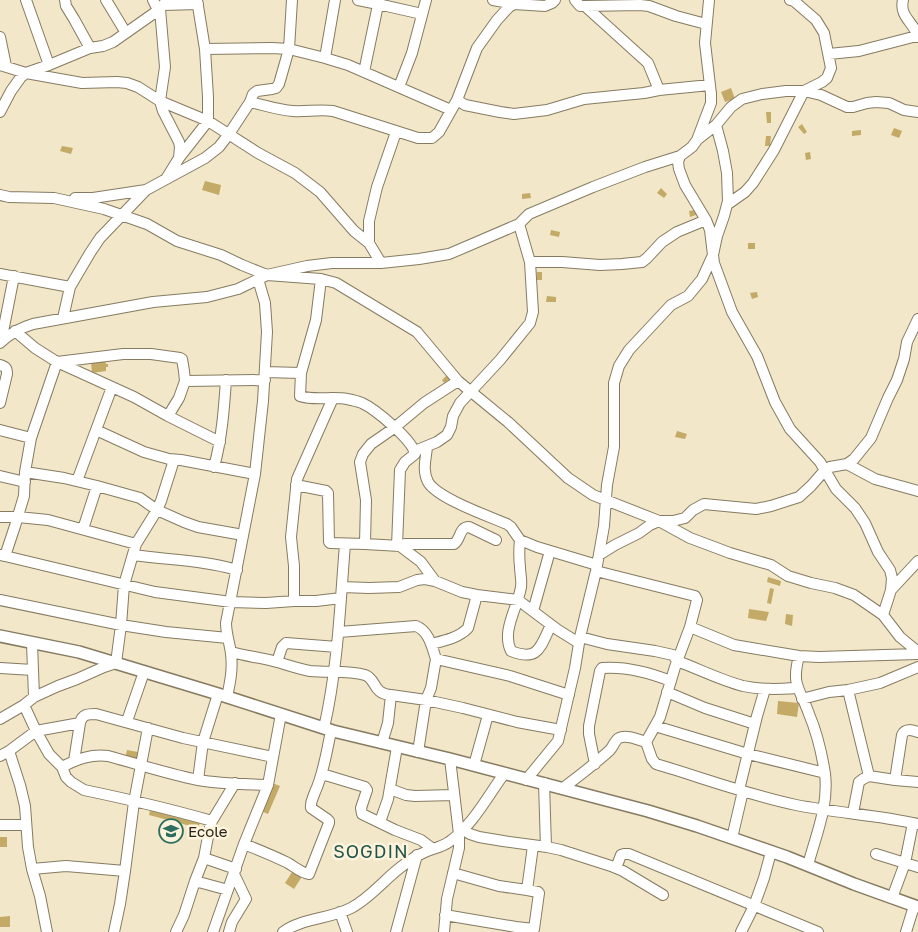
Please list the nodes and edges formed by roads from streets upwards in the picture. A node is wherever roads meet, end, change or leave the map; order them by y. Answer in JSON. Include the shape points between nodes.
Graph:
{"nodes":[{"id":1,"x":26,"y":0,"type":"edge"},
{"id":2,"x":65,"y":0,"type":"edge"},
{"id":3,"x":106,"y":0,"type":"edge"},
{"id":4,"x":153,"y":0,"type":"edge"},
{"id":5,"x":292,"y":0,"type":"edge"},
{"id":6,"x":335,"y":0,"type":"edge"},
{"id":7,"x":358,"y":0,"type":"edge"},
{"id":8,"x":426,"y":0,"type":"edge"},
{"id":9,"x":492,"y":0,"type":"edge"},
{"id":10,"x":555,"y":0,"type":"edge"},
{"id":11,"x":575,"y":0,"type":"edge"},
{"id":12,"x":708,"y":0,"type":"edge"},
{"id":13,"x":792,"y":0,"type":"edge"},
{"id":14,"x":903,"y":0,"type":"edge"},
{"id":15,"x":197,"y":2,"type":"edge"},
{"id":16,"x":378,"y":2,"type":"edge"},
{"id":17,"x":514,"y":4,"type":"junction"},
{"id":18,"x":162,"y":6,"type":"edge"},
{"id":19,"x":585,"y":6,"type":"junction"},
{"id":20,"x":422,"y":14,"type":"junction"},
{"id":21,"x":706,"y":24,"type":"junction"},
{"id":22,"x":126,"y":33,"type":"junction"},
{"id":23,"x":0,"y":37,"type":"edge"},
{"id":24,"x":918,"y":37,"type":"edge"},
{"id":25,"x":90,"y":48,"type":"junction"},
{"id":26,"x":205,"y":49,"type":"junction"},
{"id":27,"x":289,"y":49,"type":"junction"},
{"id":28,"x":829,"y":54,"type":"junction"},
{"id":29,"x":325,"y":58,"type":"junction"},
{"id":30,"x":3,"y":65,"type":"edge"},
{"id":31,"x":49,"y":65,"type":"junction"},
{"id":32,"x":364,"y":72,"type":"junction"},
{"id":33,"x":26,"y":73,"type":"junction"},
{"id":34,"x":710,"y":85,"type":"junction"},
{"id":35,"x":399,"y":87,"type":"junction"},
{"id":36,"x":659,"y":90,"type":"junction"},
{"id":37,"x":804,"y":91,"type":"junction"},
{"id":38,"x":457,"y":100,"type":"junction"},
{"id":39,"x":160,"y":101,"type":"junction"},
{"id":40,"x":250,"y":102,"type":"junction"},
{"id":41,"x":452,"y":110,"type":"junction"},
{"id":42,"x":0,"y":112,"type":"edge"},
{"id":43,"x":918,"y":112,"type":"edge"},
{"id":44,"x":208,"y":121,"type":"junction"},
{"id":45,"x":716,"y":124,"type":"junction"},
{"id":46,"x":396,"y":132,"type":"junction"},
{"id":47,"x":229,"y":134,"type":"junction"},
{"id":48,"x":697,"y":140,"type":"junction"},
{"id":49,"x":680,"y":156,"type":"junction"},
{"id":50,"x":178,"y":158,"type":"junction"},
{"id":51,"x":166,"y":179,"type":"junction"},
{"id":52,"x":146,"y":190,"type":"junction"},
{"id":53,"x":0,"y":195,"type":"edge"},
{"id":54,"x":54,"y":198,"type":"junction"},
{"id":55,"x":728,"y":204,"type":"junction"},
{"id":56,"x":123,"y":215,"type":"junction"},
{"id":57,"x":706,"y":220,"type":"junction"},
{"id":58,"x":519,"y":224,"type":"junction"},
{"id":59,"x":369,"y":243,"type":"junction"},
{"id":60,"x":713,"y":255,"type":"junction"},
{"id":61,"x":530,"y":262,"type":"junction"},
{"id":62,"x":381,"y":264,"type":"junction"},
{"id":63,"x":0,"y":274,"type":"edge"},
{"id":64,"x":14,"y":276,"type":"junction"},
{"id":65,"x":262,"y":277,"type":"junction"},
{"id":66,"x":321,"y":279,"type":"junction"},
{"id":67,"x":70,"y":287,"type":"junction"},
{"id":68,"x":63,"y":318,"type":"junction"},
{"id":69,"x":918,"y":319,"type":"edge"},
{"id":70,"x":15,"y":331,"type":"junction"},
{"id":71,"x":0,"y":343,"type":"edge"},
{"id":72,"x":57,"y":362,"type":"junction"},
{"id":73,"x":0,"y":365,"type":"edge"},
{"id":74,"x":301,"y":373,"type":"junction"},
{"id":75,"x":265,"y":376,"type":"junction"},
{"id":76,"x":226,"y":380,"type":"junction"},
{"id":77,"x":458,"y":380,"type":"junction"},
{"id":78,"x":185,"y":381,"type":"junction"},
{"id":79,"x":112,"y":387,"type":"junction"},
{"id":80,"x":471,"y":391,"type":"junction"},
{"id":81,"x":333,"y":398,"type":"junction"},
{"id":82,"x":0,"y":403,"type":"edge"},
{"id":83,"x":168,"y":416,"type":"junction"},
{"id":84,"x":394,"y":428,"type":"junction"},
{"id":85,"x":0,"y":430,"type":"edge"},
{"id":86,"x":96,"y":430,"type":"junction"},
{"id":87,"x":31,"y":438,"type":"junction"},
{"id":88,"x":220,"y":442,"type":"junction"},
{"id":89,"x":427,"y":447,"type":"junction"},
{"id":90,"x":415,"y":451,"type":"junction"},
{"id":91,"x":174,"y":460,"type":"junction"},
{"id":92,"x":847,"y":464,"type":"junction"},
{"id":93,"x":214,"y":467,"type":"junction"},
{"id":94,"x":824,"y":470,"type":"junction"},
{"id":95,"x":255,"y":474,"type":"junction"},
{"id":96,"x":0,"y":476,"type":"edge"},
{"id":97,"x":25,"y":477,"type":"junction"},
{"id":98,"x":77,"y":481,"type":"junction"},
{"id":99,"x":296,"y":485,"type":"junction"},
{"id":100,"x":97,"y":486,"type":"junction"},
{"id":101,"x":918,"y":491,"type":"edge"},
{"id":102,"x":605,"y":499,"type":"junction"},
{"id":103,"x":157,"y":510,"type":"junction"},
{"id":104,"x":0,"y":517,"type":"edge"},
{"id":105,"x":18,"y":517,"type":"junction"},
{"id":106,"x":659,"y":521,"type":"junction"},
{"id":107,"x":83,"y":529,"type":"junction"},
{"id":108,"x":243,"y":535,"type":"junction"},
{"id":109,"x":496,"y":540,"type":"dead end"},
{"id":110,"x":520,"y":540,"type":"junction"},
{"id":111,"x":136,"y":544,"type":"junction"},
{"id":112,"x":345,"y":544,"type":"junction"},
{"id":113,"x":365,"y":544,"type":"junction"},
{"id":114,"x":399,"y":546,"type":"junction"},
{"id":115,"x":550,"y":551,"type":"junction"},
{"id":116,"x":2,"y":555,"type":"edge"},
{"id":117,"x":133,"y":555,"type":"junction"},
{"id":118,"x":918,"y":561,"type":"edge"},
{"id":119,"x":597,"y":564,"type":"junction"},
{"id":120,"x":237,"y":570,"type":"junction"},
{"id":121,"x":435,"y":581,"type":"junction"},
{"id":122,"x":124,"y":585,"type":"junction"},
{"id":123,"x":342,"y":587,"type":"junction"},
{"id":124,"x":890,"y":590,"type":"junction"},
{"id":125,"x":478,"y":595,"type":"junction"},
{"id":126,"x":341,"y":598,"type":"junction"},
{"id":127,"x":0,"y":600,"type":"edge"},
{"id":128,"x":294,"y":600,"type":"junction"},
{"id":129,"x":518,"y":600,"type":"junction"},
{"id":130,"x":231,"y":602,"type":"junction"},
{"id":131,"x":533,"y":611,"type":"junction"},
{"id":132,"x":883,"y":615,"type":"junction"},
{"id":133,"x":121,"y":625,"type":"junction"},
{"id":134,"x":551,"y":625,"type":"junction"},
{"id":135,"x":690,"y":627,"type":"junction"},
{"id":136,"x":339,"y":632,"type":"junction"},
{"id":137,"x":0,"y":636,"type":"edge"},
{"id":138,"x":228,"y":638,"type":"junction"},
{"id":139,"x":579,"y":640,"type":"junction"},
{"id":140,"x":32,"y":642,"type":"junction"},
{"id":141,"x":431,"y":644,"type":"junction"},
{"id":142,"x":338,"y":647,"type":"junction"},
{"id":143,"x":231,"y":652,"type":"junction"},
{"id":144,"x":918,"y":653,"type":"edge"},
{"id":145,"x":799,"y":656,"type":"junction"},
{"id":146,"x":436,"y":659,"type":"junction"},
{"id":147,"x":677,"y":661,"type":"junction"},
{"id":148,"x":277,"y":662,"type":"junction"},
{"id":149,"x":116,"y":663,"type":"junction"},
{"id":150,"x":918,"y":667,"type":"edge"},
{"id":151,"x":0,"y":668,"type":"edge"},
{"id":152,"x":33,"y":670,"type":"junction"},
{"id":153,"x":144,"y":672,"type":"junction"},
{"id":154,"x":334,"y":672,"type":"junction"},
{"id":155,"x":671,"y":680,"type":"junction"},
{"id":156,"x":798,"y":688,"type":"junction"},
{"id":157,"x":765,"y":689,"type":"junction"},
{"id":158,"x":848,"y":690,"type":"junction"},
{"id":159,"x":667,"y":692,"type":"junction"},
{"id":160,"x":390,"y":695,"type":"junction"},
{"id":161,"x":569,"y":695,"type":"junction"},
{"id":162,"x":223,"y":696,"type":"junction"},
{"id":163,"x":34,"y":698,"type":"junction"},
{"id":164,"x":802,"y":699,"type":"junction"},
{"id":165,"x":426,"y":700,"type":"junction"},
{"id":166,"x":24,"y":705,"type":"junction"},
{"id":167,"x":281,"y":714,"type":"junction"},
{"id":168,"x":488,"y":714,"type":"junction"},
{"id":169,"x":0,"y":719,"type":"edge"},
{"id":170,"x":127,"y":722,"type":"junction"},
{"id":171,"x":80,"y":723,"type":"junction"},
{"id":172,"x":755,"y":724,"type":"junction"},
{"id":173,"x":655,"y":726,"type":"junction"},
{"id":174,"x":148,"y":728,"type":"junction"},
{"id":175,"x":329,"y":730,"type":"junction"},
{"id":176,"x":561,"y":730,"type":"junction"},
{"id":177,"x":36,"y":731,"type":"junction"},
{"id":178,"x":918,"y":732,"type":"edge"},
{"id":179,"x":203,"y":742,"type":"junction"},
{"id":180,"x":646,"y":742,"type":"junction"},
{"id":181,"x":382,"y":743,"type":"junction"},
{"id":182,"x":397,"y":747,"type":"junction"},
{"id":183,"x":418,"y":752,"type":"junction"},
{"id":184,"x":4,"y":754,"type":"edge"},
{"id":185,"x":748,"y":754,"type":"junction"},
{"id":186,"x":273,"y":757,"type":"junction"},
{"id":187,"x":450,"y":759,"type":"junction"},
{"id":188,"x":74,"y":761,"type":"junction"},
{"id":189,"x":595,"y":764,"type":"junction"},
{"id":190,"x":141,"y":765,"type":"junction"},
{"id":191,"x":474,"y":766,"type":"junction"},
{"id":192,"x":62,"y":767,"type":"junction"},
{"id":193,"x":824,"y":773,"type":"junction"},
{"id":194,"x":322,"y":774,"type":"junction"},
{"id":195,"x":504,"y":774,"type":"junction"},
{"id":196,"x":869,"y":776,"type":"junction"},
{"id":197,"x":198,"y":780,"type":"junction"},
{"id":198,"x":526,"y":780,"type":"junction"},
{"id":199,"x":895,"y":780,"type":"junction"},
{"id":200,"x":918,"y":782,"type":"edge"},
{"id":201,"x":235,"y":783,"type":"junction"},
{"id":202,"x":544,"y":783,"type":"junction"},
{"id":203,"x":268,"y":785,"type":"junction"},
{"id":204,"x":563,"y":788,"type":"junction"},
{"id":205,"x":390,"y":789,"type":"junction"},
{"id":206,"x":741,"y":791,"type":"junction"},
{"id":207,"x":454,"y":795,"type":"junction"},
{"id":208,"x":134,"y":802,"type":"junction"},
{"id":209,"x":823,"y":810,"type":"junction"},
{"id":210,"x":853,"y":813,"type":"junction"},
{"id":211,"x":212,"y":821,"type":"junction"},
{"id":212,"x":380,"y":822,"type":"junction"},
{"id":213,"x":916,"y":823,"type":"edge"},
{"id":214,"x":0,"y":825,"type":"edge"},
{"id":215,"x":26,"y":825,"type":"junction"},
{"id":216,"x":461,"y":832,"type":"junction"},
{"id":217,"x":732,"y":838,"type":"junction"},
{"id":218,"x":244,"y":844,"type":"junction"},
{"id":219,"x":533,"y":846,"type":"junction"},
{"id":220,"x":546,"y":847,"type":"junction"},
{"id":221,"x":433,"y":849,"type":"junction"},
{"id":222,"x":771,"y":852,"type":"junction"},
{"id":223,"x":876,"y":854,"type":"dead end"},
{"id":224,"x":417,"y":855,"type":"junction"},
{"id":225,"x":204,"y":858,"type":"junction"},
{"id":226,"x":905,"y":863,"type":"junction"},
{"id":227,"x":808,"y":865,"type":"junction"},
{"id":228,"x":918,"y":867,"type":"edge"},
{"id":229,"x":616,"y":868,"type":"junction"},
{"id":230,"x":32,"y":869,"type":"junction"},
{"id":231,"x":125,"y":871,"type":"junction"},
{"id":232,"x":235,"y":872,"type":"junction"},
{"id":233,"x":453,"y":873,"type":"junction"},
{"id":234,"x":195,"y":880,"type":"junction"},
{"id":235,"x":228,"y":890,"type":"junction"},
{"id":236,"x":527,"y":890,"type":"junction"},
{"id":237,"x":663,"y":895,"type":"dead end"},
{"id":238,"x":892,"y":898,"type":"junction"},
{"id":239,"x":754,"y":906,"type":"junction"},
{"id":240,"x":916,"y":906,"type":"edge"},
{"id":241,"x":340,"y":912,"type":"junction"},
{"id":242,"x":445,"y":915,"type":"junction"},
{"id":243,"x":515,"y":929,"type":"edge"},
{"id":244,"x":47,"y":932,"type":"edge"},
{"id":245,"x":114,"y":932,"type":"edge"},
{"id":246,"x":176,"y":932,"type":"edge"},
{"id":247,"x":214,"y":932,"type":"edge"},
{"id":248,"x":229,"y":932,"type":"edge"},
{"id":249,"x":282,"y":932,"type":"edge"},
{"id":250,"x":347,"y":932,"type":"edge"},
{"id":251,"x":396,"y":932,"type":"edge"},
{"id":252,"x":444,"y":932,"type":"edge"},
{"id":253,"x":741,"y":932,"type":"edge"},
{"id":254,"x":818,"y":932,"type":"edge"},
{"id":255,"x":906,"y":932,"type":"edge"}],
"edges":[{"from":1,"to":31,"type":"street"},
{"from":2,"to":25,"type":"street"},
{"from":3,"to":22,"type":"street"},
{"from":4,"to":18,"type":"street"},
{"from":5,"to":27,"type":"street"},
{"from":6,"to":29,"type":"street"},
{"from":7,"to":16,"type":"street"},
{"from":8,"to":20,"type":"street"},
{"from":9,"to":17,"type":"street"},
{"from":10,"to":17,"type":"street","via":[[545,6]]},
{"from":11,"to":19,"type":"street","via":[[580,6]]},
{"from":12,"to":21,"type":"street"},
{"from":13,"to":28,"type":"street","via":[[816,20],[824,33]]},
{"from":14,"to":24,"type":"street","via":[[902,11]]},
{"from":15,"to":18,"type":"street"},
{"from":15,"to":26,"type":"street"},
{"from":16,"to":20,"type":"street"},
{"from":16,"to":32,"type":"street"},
{"from":17,"to":38,"type":"street","via":[[497,20],[477,48]]},
{"from":18,"to":22,"type":"street"},
{"from":18,"to":39,"type":"street","via":[[165,67]]},
{"from":19,"to":21,"type":"street","via":[[649,6]]},
{"from":19,"to":36,"type":"street","via":[[648,63]]},
{"from":20,"to":35,"type":"street"},
{"from":21,"to":34,"type":"street"},
{"from":22,"to":25,"type":"street","via":[[113,42]]},
{"from":23,"to":30,"type":"street"},
{"from":24,"to":28,"type":"street","via":[[859,52]]},
{"from":25,"to":31,"type":"street"},
{"from":26,"to":27,"type":"street"},
{"from":26,"to":44,"type":"street"},
{"from":27,"to":29,"type":"street"},
{"from":27,"to":40,"type":"street","via":[[279,84],[276,88],[257,91]]},
{"from":28,"to":37,"type":"street","via":[[831,68],[827,78]]},
{"from":29,"to":32,"type":"street"},
{"from":30,"to":33,"type":"street"},
{"from":31,"to":33,"type":"street"},
{"from":32,"to":35,"type":"street"},
{"from":33,"to":39,"type":"street","via":[[82,83],[127,83]]},
{"from":33,"to":42,"type":"street"},
{"from":34,"to":36,"type":"street"},
{"from":34,"to":48,"type":"street","via":[[711,103]]},
{"from":35,"to":41,"type":"street"},
{"from":36,"to":38,"type":"street","via":[[584,99],[547,110],[514,114],[466,105]]},
{"from":37,"to":43,"type":"street","via":[[847,107],[876,102]]},
{"from":37,"to":45,"type":"street","via":[[786,90],[742,99]]},
{"from":37,"to":55,"type":"street","via":[[753,183]]},
{"from":38,"to":41,"type":"street"},
{"from":39,"to":44,"type":"street"},
{"from":39,"to":50,"type":"street","via":[[179,142]]},
{"from":40,"to":46,"type":"street","via":[[291,111],[333,111]]},
{"from":40,"to":47,"type":"street"},
{"from":41,"to":46,"type":"street","via":[[432,138]]},
{"from":44,"to":47,"type":"street"},
{"from":44,"to":50,"type":"street"},
{"from":45,"to":48,"type":"street"},
{"from":45,"to":55,"type":"street","via":[[727,173]]},
{"from":46,"to":59,"type":"street","via":[[371,210]]},
{"from":47,"to":51,"type":"street","via":[[205,158]]},
{"from":47,"to":59,"type":"street","via":[[295,173],[320,192],[354,231]]},
{"from":48,"to":49,"type":"street"},
{"from":49,"to":57,"type":"street","via":[[678,169]]},
{"from":49,"to":58,"type":"street","via":[[547,206],[529,214]]},
{"from":50,"to":51,"type":"street"},
{"from":51,"to":52,"type":"street"},
{"from":52,"to":54,"type":"street","via":[[93,198]]},
{"from":52,"to":56,"type":"street"},
{"from":53,"to":54,"type":"street"},
{"from":54,"to":56,"type":"street"},
{"from":55,"to":60,"type":"street"},
{"from":56,"to":65,"type":"street","via":[[221,255]]},
{"from":56,"to":67,"type":"street","via":[[100,238]]},
{"from":57,"to":60,"type":"street"},
{"from":57,"to":61,"type":"street","via":[[662,242],[642,262],[600,265]]},
{"from":58,"to":61,"type":"street"},
{"from":58,"to":62,"type":"street","via":[[448,254]]},
{"from":59,"to":62,"type":"street"},
{"from":60,"to":94,"type":"street","via":[[732,312],[757,356],[776,402],[790,429]]},
{"from":60,"to":102,"type":"street","via":[[702,279],[688,296],[671,305],[629,350],[619,366],[614,383],[614,447]]},
{"from":61,"to":80,"type":"street","via":[[533,312],[530,323]]},
{"from":62,"to":65,"type":"street","via":[[332,263]]},
{"from":63,"to":64,"type":"street"},
{"from":64,"to":67,"type":"street"},
{"from":64,"to":71,"type":"street"},
{"from":65,"to":66,"type":"street"},
{"from":65,"to":68,"type":"street","via":[[238,289],[207,297],[153,302]]},
{"from":65,"to":75,"type":"street","via":[[267,332]]},
{"from":66,"to":74,"type":"street","via":[[316,320]]},
{"from":66,"to":77,"type":"street","via":[[336,284],[417,332]]},
{"from":67,"to":68,"type":"street"},
{"from":68,"to":70,"type":"street"},
{"from":69,"to":92,"type":"street","via":[[907,342],[897,380],[871,438]]},
{"from":70,"to":71,"type":"street"},
{"from":70,"to":72,"type":"street"},
{"from":72,"to":78,"type":"street","via":[[123,354],[180,358]]},
{"from":72,"to":79,"type":"street"},
{"from":72,"to":87,"type":"street"},
{"from":73,"to":82,"type":"street","via":[[6,368],[7,374]]},
{"from":74,"to":75,"type":"street"},
{"from":74,"to":81,"type":"street","via":[[300,396]]},
{"from":75,"to":76,"type":"street"},
{"from":75,"to":95,"type":"street"},
{"from":76,"to":78,"type":"street"},
{"from":76,"to":88,"type":"street"},
{"from":77,"to":80,"type":"street"},
{"from":77,"to":84,"type":"street"},
{"from":78,"to":83,"type":"street"},
{"from":79,"to":83,"type":"street"},
{"from":79,"to":86,"type":"street"},
{"from":80,"to":89,"type":"street","via":[[456,409],[447,434]]},
{"from":80,"to":102,"type":"street","via":[[568,478]]},
{"from":81,"to":84,"type":"street","via":[[364,404]]},
{"from":81,"to":99,"type":"street"},
{"from":83,"to":88,"type":"street"},
{"from":84,"to":90,"type":"street"},
{"from":84,"to":113,"type":"street","via":[[372,444],[361,457],[366,500]]},
{"from":85,"to":87,"type":"street"},
{"from":86,"to":91,"type":"street","via":[[144,452]]},
{"from":86,"to":98,"type":"street"},
{"from":87,"to":97,"type":"street"},
{"from":88,"to":93,"type":"street"},
{"from":89,"to":90,"type":"street"},
{"from":89,"to":110,"type":"street","via":[[425,475],[436,491],[507,524]]},
{"from":90,"to":114,"type":"street","via":[[400,470]]},
{"from":91,"to":93,"type":"street"},
{"from":91,"to":103,"type":"street"},
{"from":92,"to":94,"type":"street"},
{"from":92,"to":101,"type":"street","via":[[875,479]]},
{"from":93,"to":95,"type":"street"},
{"from":94,"to":106,"type":"street","via":[[799,497],[771,506],[756,509],[704,504],[685,518]]},
{"from":94,"to":124,"type":"street","via":[[865,523],[890,570]]},
{"from":95,"to":108,"type":"street"},
{"from":96,"to":97,"type":"street"},
{"from":97,"to":98,"type":"street"},
{"from":97,"to":105,"type":"street"},
{"from":98,"to":100,"type":"street"},
{"from":99,"to":112,"type":"street","via":[[327,492],[330,543]]},
{"from":99,"to":128,"type":"street","via":[[291,537]]},
{"from":100,"to":103,"type":"street","via":[[140,498]]},
{"from":100,"to":107,"type":"street"},
{"from":102,"to":106,"type":"street"},
{"from":102,"to":119,"type":"street"},
{"from":103,"to":108,"type":"street","via":[[198,527]]},
{"from":103,"to":111,"type":"street"},
{"from":104,"to":105,"type":"street"},
{"from":105,"to":107,"type":"street"},
{"from":105,"to":116,"type":"street"},
{"from":106,"to":119,"type":"street","via":[[615,545]]},
{"from":106,"to":132,"type":"street","via":[[690,538],[771,565],[788,576],[854,595]]},
{"from":107,"to":111,"type":"street"},
{"from":108,"to":120,"type":"street"},
{"from":109,"to":114,"type":"street","via":[[466,527],[454,544]]},
{"from":110,"to":115,"type":"street"},
{"from":110,"to":129,"type":"street"},
{"from":111,"to":117,"type":"street"},
{"from":112,"to":113,"type":"street"},
{"from":112,"to":123,"type":"street"},
{"from":113,"to":114,"type":"street"},
{"from":114,"to":121,"type":"street","via":[[420,562]]},
{"from":115,"to":119,"type":"street"},
{"from":115,"to":131,"type":"street"},
{"from":116,"to":122,"type":"street"},
{"from":117,"to":120,"type":"street","via":[[203,562]]},
{"from":117,"to":122,"type":"street"},
{"from":118,"to":124,"type":"street"},
{"from":119,"to":135,"type":"street","via":[[695,596],[697,600]]},
{"from":119,"to":139,"type":"street"},
{"from":120,"to":130,"type":"street"},
{"from":121,"to":123,"type":"street","via":[[425,579],[388,588]]},
{"from":121,"to":125,"type":"street"},
{"from":122,"to":130,"type":"street"},
{"from":122,"to":133,"type":"street"},
{"from":123,"to":126,"type":"street"},
{"from":124,"to":132,"type":"street"},
{"from":125,"to":129,"type":"street"},
{"from":125,"to":141,"type":"street","via":[[468,628]]},
{"from":126,"to":128,"type":"street"},
{"from":126,"to":136,"type":"street"},
{"from":127,"to":133,"type":"street"},
{"from":128,"to":130,"type":"street"},
{"from":129,"to":131,"type":"street"},
{"from":129,"to":134,"type":"street","via":[[508,633],[511,651],[523,655],[536,652]]},
{"from":130,"to":138,"type":"street","via":[[226,623]]},
{"from":131,"to":134,"type":"street"},
{"from":132,"to":144,"type":"street"},
{"from":133,"to":138,"type":"street"},
{"from":133,"to":149,"type":"street"},
{"from":134,"to":139,"type":"street"},
{"from":135,"to":145,"type":"street","via":[[734,645]]},
{"from":135,"to":147,"type":"street"},
{"from":136,"to":141,"type":"street","via":[[416,626],[425,632]]},
{"from":136,"to":142,"type":"street"},
{"from":137,"to":140,"type":"street"},
{"from":138,"to":143,"type":"street"},
{"from":139,"to":147,"type":"street","via":[[655,651],[673,655]]},
{"from":139,"to":161,"type":"street"},
{"from":140,"to":149,"type":"street"},
{"from":140,"to":152,"type":"street"},
{"from":141,"to":146,"type":"street"},
{"from":142,"to":148,"type":"street","via":[[286,643]]},
{"from":142,"to":154,"type":"street"},
{"from":143,"to":148,"type":"street"},
{"from":143,"to":162,"type":"street","via":[[231,677]]},
{"from":144,"to":145,"type":"street"},
{"from":145,"to":156,"type":"street","via":[[795,680]]},
{"from":146,"to":161,"type":"street","via":[[510,676]]},
{"from":146,"to":165,"type":"street"},
{"from":147,"to":155,"type":"street"},
{"from":147,"to":157,"type":"street","via":[[744,686]]},
{"from":148,"to":154,"type":"street"},
{"from":149,"to":153,"type":"street"},
{"from":149,"to":163,"type":"street"},
{"from":150,"to":158,"type":"street","via":[[880,683]]},
{"from":151,"to":152,"type":"street"},
{"from":152,"to":163,"type":"street"},
{"from":153,"to":162,"type":"street"},
{"from":153,"to":170,"type":"street"},
{"from":154,"to":160,"type":"street","via":[[366,675],[380,693]]},
{"from":154,"to":175,"type":"street"},
{"from":155,"to":159,"type":"street"},
{"from":155,"to":189,"type":"street","via":[[641,670],[602,668],[589,726]]},
{"from":156,"to":157,"type":"street"},
{"from":156,"to":164,"type":"street"},
{"from":157,"to":172,"type":"street"},
{"from":158,"to":164,"type":"street"},
{"from":158,"to":196,"type":"street"},
{"from":159,"to":172,"type":"street"},
{"from":159,"to":173,"type":"street"},
{"from":160,"to":165,"type":"street"},
{"from":160,"to":181,"type":"street"},
{"from":161,"to":176,"type":"street"},
{"from":162,"to":167,"type":"street"},
{"from":162,"to":179,"type":"street"},
{"from":163,"to":166,"type":"street"},
{"from":164,"to":193,"type":"street","via":[[817,738]]},
{"from":165,"to":168,"type":"street"},
{"from":165,"to":183,"type":"street"},
{"from":166,"to":169,"type":"street"},
{"from":166,"to":177,"type":"street"},
{"from":167,"to":175,"type":"street"},
{"from":167,"to":186,"type":"street"},
{"from":168,"to":176,"type":"street"},
{"from":168,"to":191,"type":"street"},
{"from":170,"to":171,"type":"street","via":[[89,714],[81,718]]},
{"from":170,"to":174,"type":"street"},
{"from":171,"to":177,"type":"street"},
{"from":171,"to":188,"type":"street"},
{"from":172,"to":185,"type":"street"},
{"from":173,"to":180,"type":"street"},
{"from":173,"to":185,"type":"street"},
{"from":174,"to":179,"type":"street"},
{"from":174,"to":190,"type":"street"},
{"from":175,"to":181,"type":"street"},
{"from":175,"to":194,"type":"street"},
{"from":176,"to":198,"type":"street","via":[[558,741]]},
{"from":177,"to":184,"type":"street"},
{"from":177,"to":192,"type":"street","via":[[49,754]]},
{"from":178,"to":199,"type":"street","via":[[908,730],[902,735]]},
{"from":179,"to":186,"type":"street"},
{"from":179,"to":197,"type":"street"},
{"from":180,"to":189,"type":"street","via":[[620,737]]},
{"from":180,"to":206,"type":"street","via":[[656,764]]},
{"from":181,"to":182,"type":"street"},
{"from":182,"to":183,"type":"street"},
{"from":182,"to":205,"type":"street"},
{"from":183,"to":187,"type":"street"},
{"from":184,"to":215,"type":"street","via":[[22,792]]},
{"from":185,"to":193,"type":"street"},
{"from":185,"to":206,"type":"street"},
{"from":186,"to":203,"type":"street"},
{"from":187,"to":191,"type":"street"},
{"from":187,"to":207,"type":"street"},
{"from":188,"to":190,"type":"street","via":[[99,755]]},
{"from":188,"to":192,"type":"street"},
{"from":189,"to":204,"type":"street"},
{"from":190,"to":197,"type":"street"},
{"from":190,"to":208,"type":"street"},
{"from":191,"to":195,"type":"street"},
{"from":192,"to":208,"type":"street","via":[[66,777],[84,790]]},
{"from":193,"to":209,"type":"street"},
{"from":194,"to":212,"type":"street","via":[[365,787],[361,812]]},
{"from":194,"to":218,"type":"street","via":[[310,806],[329,823],[309,874]]},
{"from":195,"to":198,"type":"street"},
{"from":195,"to":216,"type":"street"},
{"from":196,"to":199,"type":"street"},
{"from":196,"to":210,"type":"street","via":[[858,787]]},
{"from":197,"to":201,"type":"street"},
{"from":198,"to":202,"type":"street"},
{"from":199,"to":200,"type":"street"},
{"from":201,"to":203,"type":"street"},
{"from":201,"to":211,"type":"street"},
{"from":202,"to":204,"type":"street"},
{"from":202,"to":220,"type":"street"},
{"from":203,"to":218,"type":"street"},
{"from":204,"to":217,"type":"street"},
{"from":205,"to":207,"type":"street","via":[[415,796]]},
{"from":205,"to":212,"type":"street"},
{"from":206,"to":209,"type":"street"},
{"from":206,"to":217,"type":"street"},
{"from":207,"to":216,"type":"street"},
{"from":208,"to":211,"type":"street"},
{"from":208,"to":231,"type":"street"},
{"from":209,"to":210,"type":"street"},
{"from":209,"to":227,"type":"street"},
{"from":210,"to":213,"type":"street"},
{"from":211,"to":225,"type":"street"},
{"from":212,"to":221,"type":"street","via":[[421,840]]},
{"from":213,"to":226,"type":"street"},
{"from":214,"to":215,"type":"street"},
{"from":215,"to":230,"type":"street"},
{"from":216,"to":219,"type":"street"},
{"from":216,"to":221,"type":"street"},
{"from":216,"to":233,"type":"street"},
{"from":217,"to":222,"type":"street"},
{"from":218,"to":232,"type":"street"},
{"from":219,"to":220,"type":"street"},
{"from":219,"to":236,"type":"street"},
{"from":220,"to":229,"type":"street"},
{"from":221,"to":224,"type":"street"},
{"from":222,"to":227,"type":"street"},
{"from":222,"to":239,"type":"street"},
{"from":223,"to":226,"type":"street"},
{"from":224,"to":241,"type":"street","via":[[368,897]]},
{"from":224,"to":251,"type":"street"},
{"from":225,"to":232,"type":"street"},
{"from":225,"to":234,"type":"street"},
{"from":226,"to":228,"type":"street"},
{"from":226,"to":238,"type":"street"},
{"from":227,"to":238,"type":"street"},
{"from":229,"to":237,"type":"street"},
{"from":229,"to":239,"type":"street","via":[[620,855],[628,854]]},
{"from":230,"to":231,"type":"street","via":[[66,866]]},
{"from":230,"to":244,"type":"street"},
{"from":231,"to":245,"type":"street"},
{"from":232,"to":235,"type":"street"},
{"from":232,"to":248,"type":"street","via":[[246,899]]},
{"from":233,"to":236,"type":"street"},
{"from":233,"to":242,"type":"street"},
{"from":234,"to":235,"type":"street"},
{"from":234,"to":246,"type":"street"},
{"from":235,"to":247,"type":"street"},
{"from":236,"to":243,"type":"street","via":[[539,893],[535,927]]},
{"from":238,"to":240,"type":"street"},
{"from":239,"to":253,"type":"street"},
{"from":239,"to":254,"type":"street"},
{"from":240,"to":255,"type":"street"},
{"from":241,"to":249,"type":"street"},
{"from":241,"to":250,"type":"street"},
{"from":242,"to":243,"type":"street"},
{"from":242,"to":252,"type":"street"}]}
